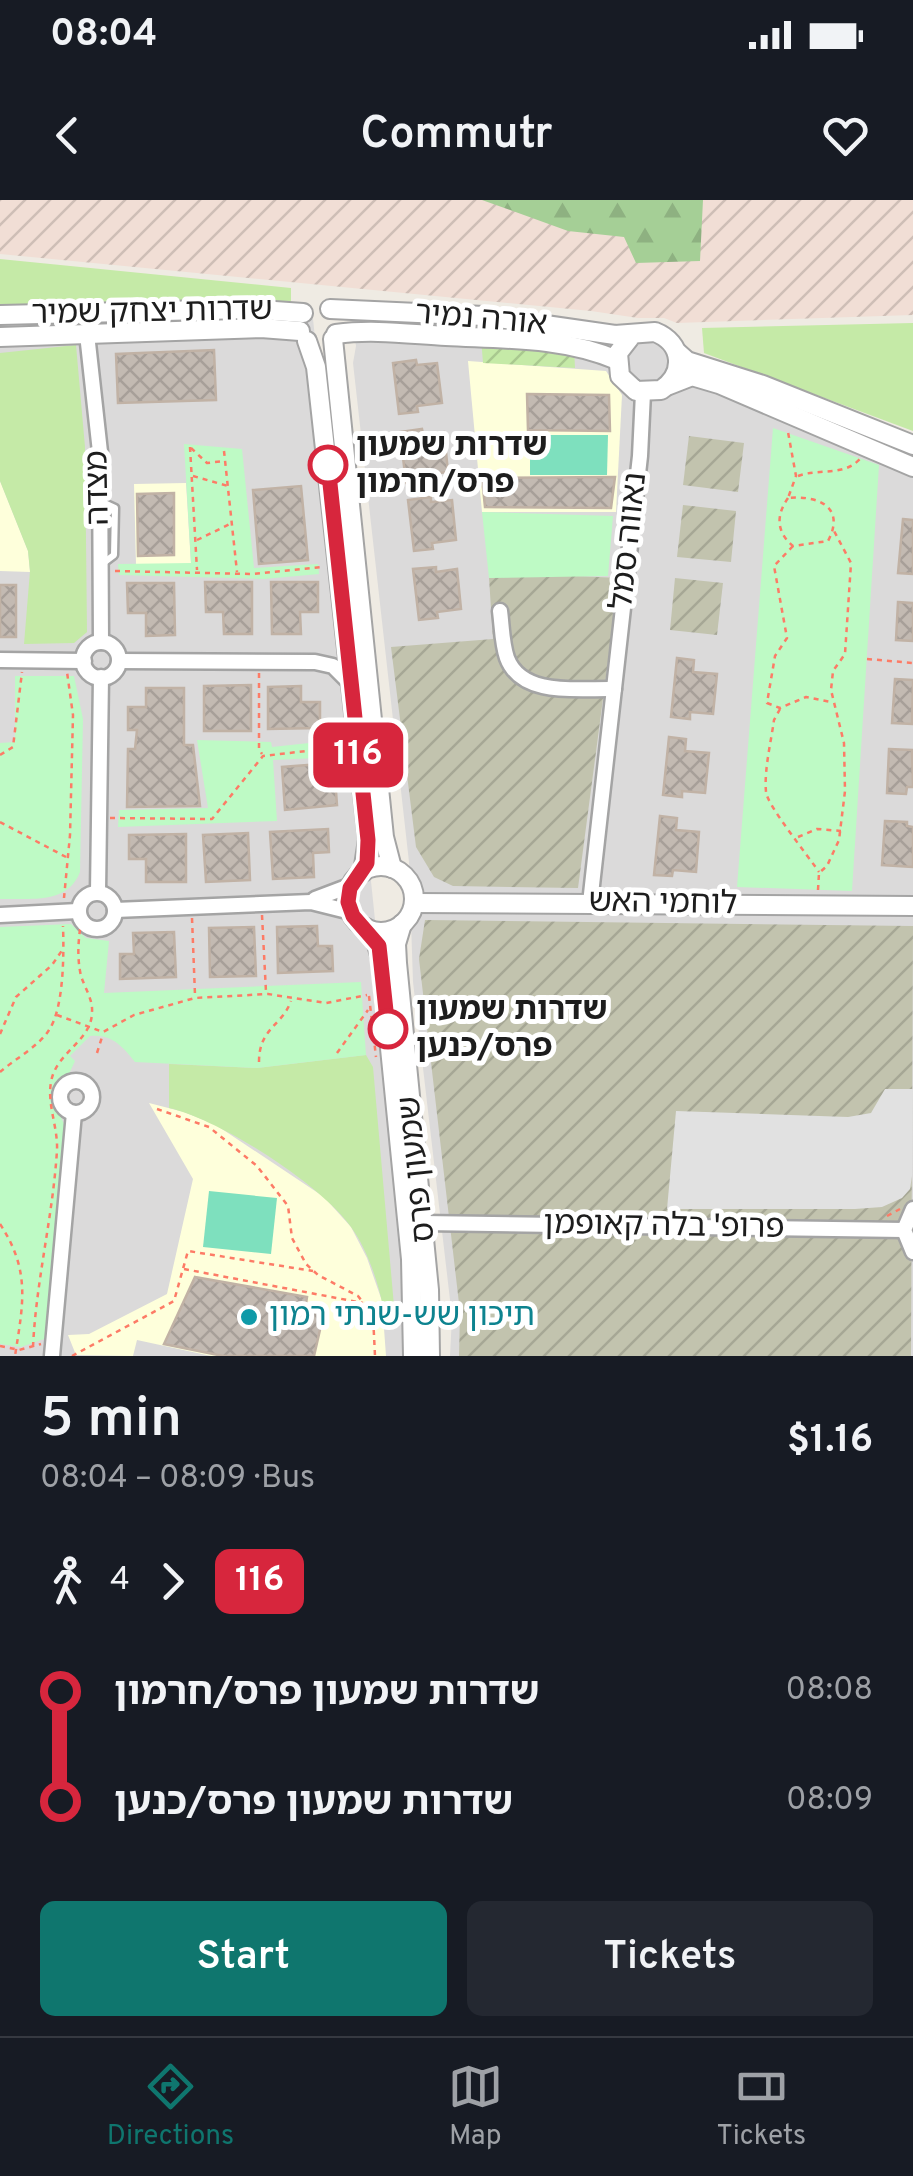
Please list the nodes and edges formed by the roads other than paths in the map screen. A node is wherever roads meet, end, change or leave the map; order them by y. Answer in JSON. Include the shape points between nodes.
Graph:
{"nodes":[{"id":1,"x":330,"y":309,"type":"junction"},
{"id":2,"x":0,"y":316,"type":"edge"},
{"id":3,"x":303,"y":328,"type":"junction"},
{"id":4,"x":87,"y":334,"type":"junction"},
{"id":5,"x":632,"y":335,"type":"junction"},
{"id":6,"x":0,"y":337,"type":"edge"},
{"id":7,"x":335,"y":337,"type":"junction"},
{"id":8,"x":678,"y":353,"type":"junction"},
{"id":9,"x":616,"y":360,"type":"junction"},
{"id":10,"x":669,"y":385,"type":"junction"},
{"id":11,"x":643,"y":393,"type":"junction"},
{"id":12,"x":913,"y":445,"type":"edge"},
{"id":13,"x":913,"y":467,"type":"edge"},
{"id":14,"x":500,"y":611,"type":"dead end"},
{"id":15,"x":344,"y":633,"type":"junction"},
{"id":16,"x":101,"y":642,"type":"junction"},
{"id":17,"x":0,"y":660,"type":"edge"},
{"id":18,"x":84,"y":660,"type":"junction"},
{"id":19,"x":119,"y":661,"type":"junction"},
{"id":20,"x":314,"y":662,"type":"junction"},
{"id":21,"x":101,"y":677,"type":"junction"},
{"id":22,"x":350,"y":684,"type":"junction"},
{"id":23,"x":614,"y":689,"type":"junction"},
{"id":24,"x":392,"y":868,"type":"junction"},
{"id":25,"x":358,"y":878,"type":"junction"},
{"id":26,"x":98,"y":892,"type":"junction"},
{"id":27,"x":304,"y":902,"type":"junction"},
{"id":28,"x":414,"y":903,"type":"junction"},
{"id":29,"x":590,"y":903,"type":"junction"},
{"id":30,"x":913,"y":906,"type":"edge"},
{"id":31,"x":116,"y":910,"type":"junction"},
{"id":32,"x":70,"y":911,"type":"junction"},
{"id":33,"x":352,"y":912,"type":"junction"},
{"id":34,"x":0,"y":914,"type":"edge"},
{"id":35,"x":402,"y":924,"type":"junction"},
{"id":36,"x":366,"y":928,"type":"junction"},
{"id":37,"x":74,"y":1113,"type":"dead end"},
{"id":38,"x":913,"y":1209,"type":"edge"},
{"id":39,"x":423,"y":1224,"type":"junction"},
{"id":40,"x":904,"y":1230,"type":"junction"},
{"id":41,"x":913,"y":1252,"type":"edge"},
{"id":42,"x":53,"y":1350,"type":"edge"},
{"id":43,"x":413,"y":1356,"type":"edge"},
{"id":44,"x":430,"y":1356,"type":"edge"}],
"edges":[{"from":1,"to":3,"type":"street","via":[[318,306]]},
{"from":1,"to":5,"type":"street","name":"אורה נמיר","via":[[484,316]]},
{"from":1,"to":7,"type":"street","via":[[337,318]]},
{"from":2,"to":3,"type":"street","name":"שדרות יצחק שמיר","via":[[246,309]]},
{"from":3,"to":4,"type":"street","name":"שדרות יצחק שמיר"},
{"from":3,"to":7,"type":"street","via":[[317,345]]},
{"from":3,"to":15,"type":"street","via":[[316,367]]},
{"from":4,"to":6,"type":"street","name":"שדרות יצחק שמיר"},
{"from":4,"to":16,"type":"street","name":"מצדה","via":[[100,452]]},
{"from":5,"to":8,"type":"street","via":[[663,335]]},
{"from":5,"to":9,"type":"street"},
{"from":7,"to":9,"type":"street","name":"אורה נמיר","via":[[380,331],[521,340],[587,348]]},
{"from":7,"to":24,"type":"street"},
{"from":8,"to":10,"type":"street"},
{"from":8,"to":12,"type":"street"},
{"from":9,"to":11,"type":"street","via":[[624,382]]},
{"from":10,"to":11,"type":"street"},
{"from":10,"to":13,"type":"street","via":[[692,376],[719,384]]},
{"from":11,"to":23,"type":"street","name":"נאווה סמל"},
{"from":14,"to":23,"type":"street","via":[[506,656],[522,677],[536,686]]},
{"from":15,"to":20,"type":"street","via":[[330,654]]},
{"from":15,"to":22,"type":"street"},
{"from":16,"to":18,"type":"street","via":[[90,646]]},
{"from":16,"to":19,"type":"street","via":[[112,646]]},
{"from":17,"to":18,"type":"street"},
{"from":18,"to":21,"type":"street"},
{"from":19,"to":20,"type":"street"},
{"from":19,"to":21,"type":"street"},
{"from":20,"to":22,"type":"street","via":[[341,672]]},
{"from":21,"to":26,"type":"street"},
{"from":22,"to":25,"type":"street","via":[[368,840]]},
{"from":23,"to":29,"type":"street","name":"נאווה סמל"},
{"from":24,"to":25,"type":"street","via":[[376,866]]},
{"from":24,"to":28,"type":"street","via":[[411,885]]},
{"from":25,"to":27,"type":"street"},
{"from":25,"to":33,"type":"street","via":[[348,898]]},
{"from":26,"to":31,"type":"street"},
{"from":26,"to":32,"type":"street"},
{"from":27,"to":31,"type":"street"},
{"from":27,"to":33,"type":"street"},
{"from":28,"to":29,"type":"street","name":"לוחמי האש"},
{"from":28,"to":35,"type":"street"},
{"from":29,"to":30,"type":"street","name":"לוחמי האש"},
{"from":31,"to":32,"type":"street","via":[[98,930]]},
{"from":32,"to":34,"type":"street"},
{"from":33,"to":36,"type":"street"},
{"from":35,"to":36,"type":"street","via":[[388,931]]},
{"from":35,"to":39,"type":"street","name":"שמעון פרס","via":[[397,963]]},
{"from":36,"to":43,"type":"street","via":[[379,946],[385,991],[411,1260]]},
{"from":37,"to":42,"type":"street"},
{"from":38,"to":40,"type":"street"},
{"from":39,"to":40,"type":"street","name":"פרופ' בלה קאופמן"},
{"from":39,"to":44,"type":"street","name":"שמעון פרס"},
{"from":40,"to":41,"type":"street"}]}
